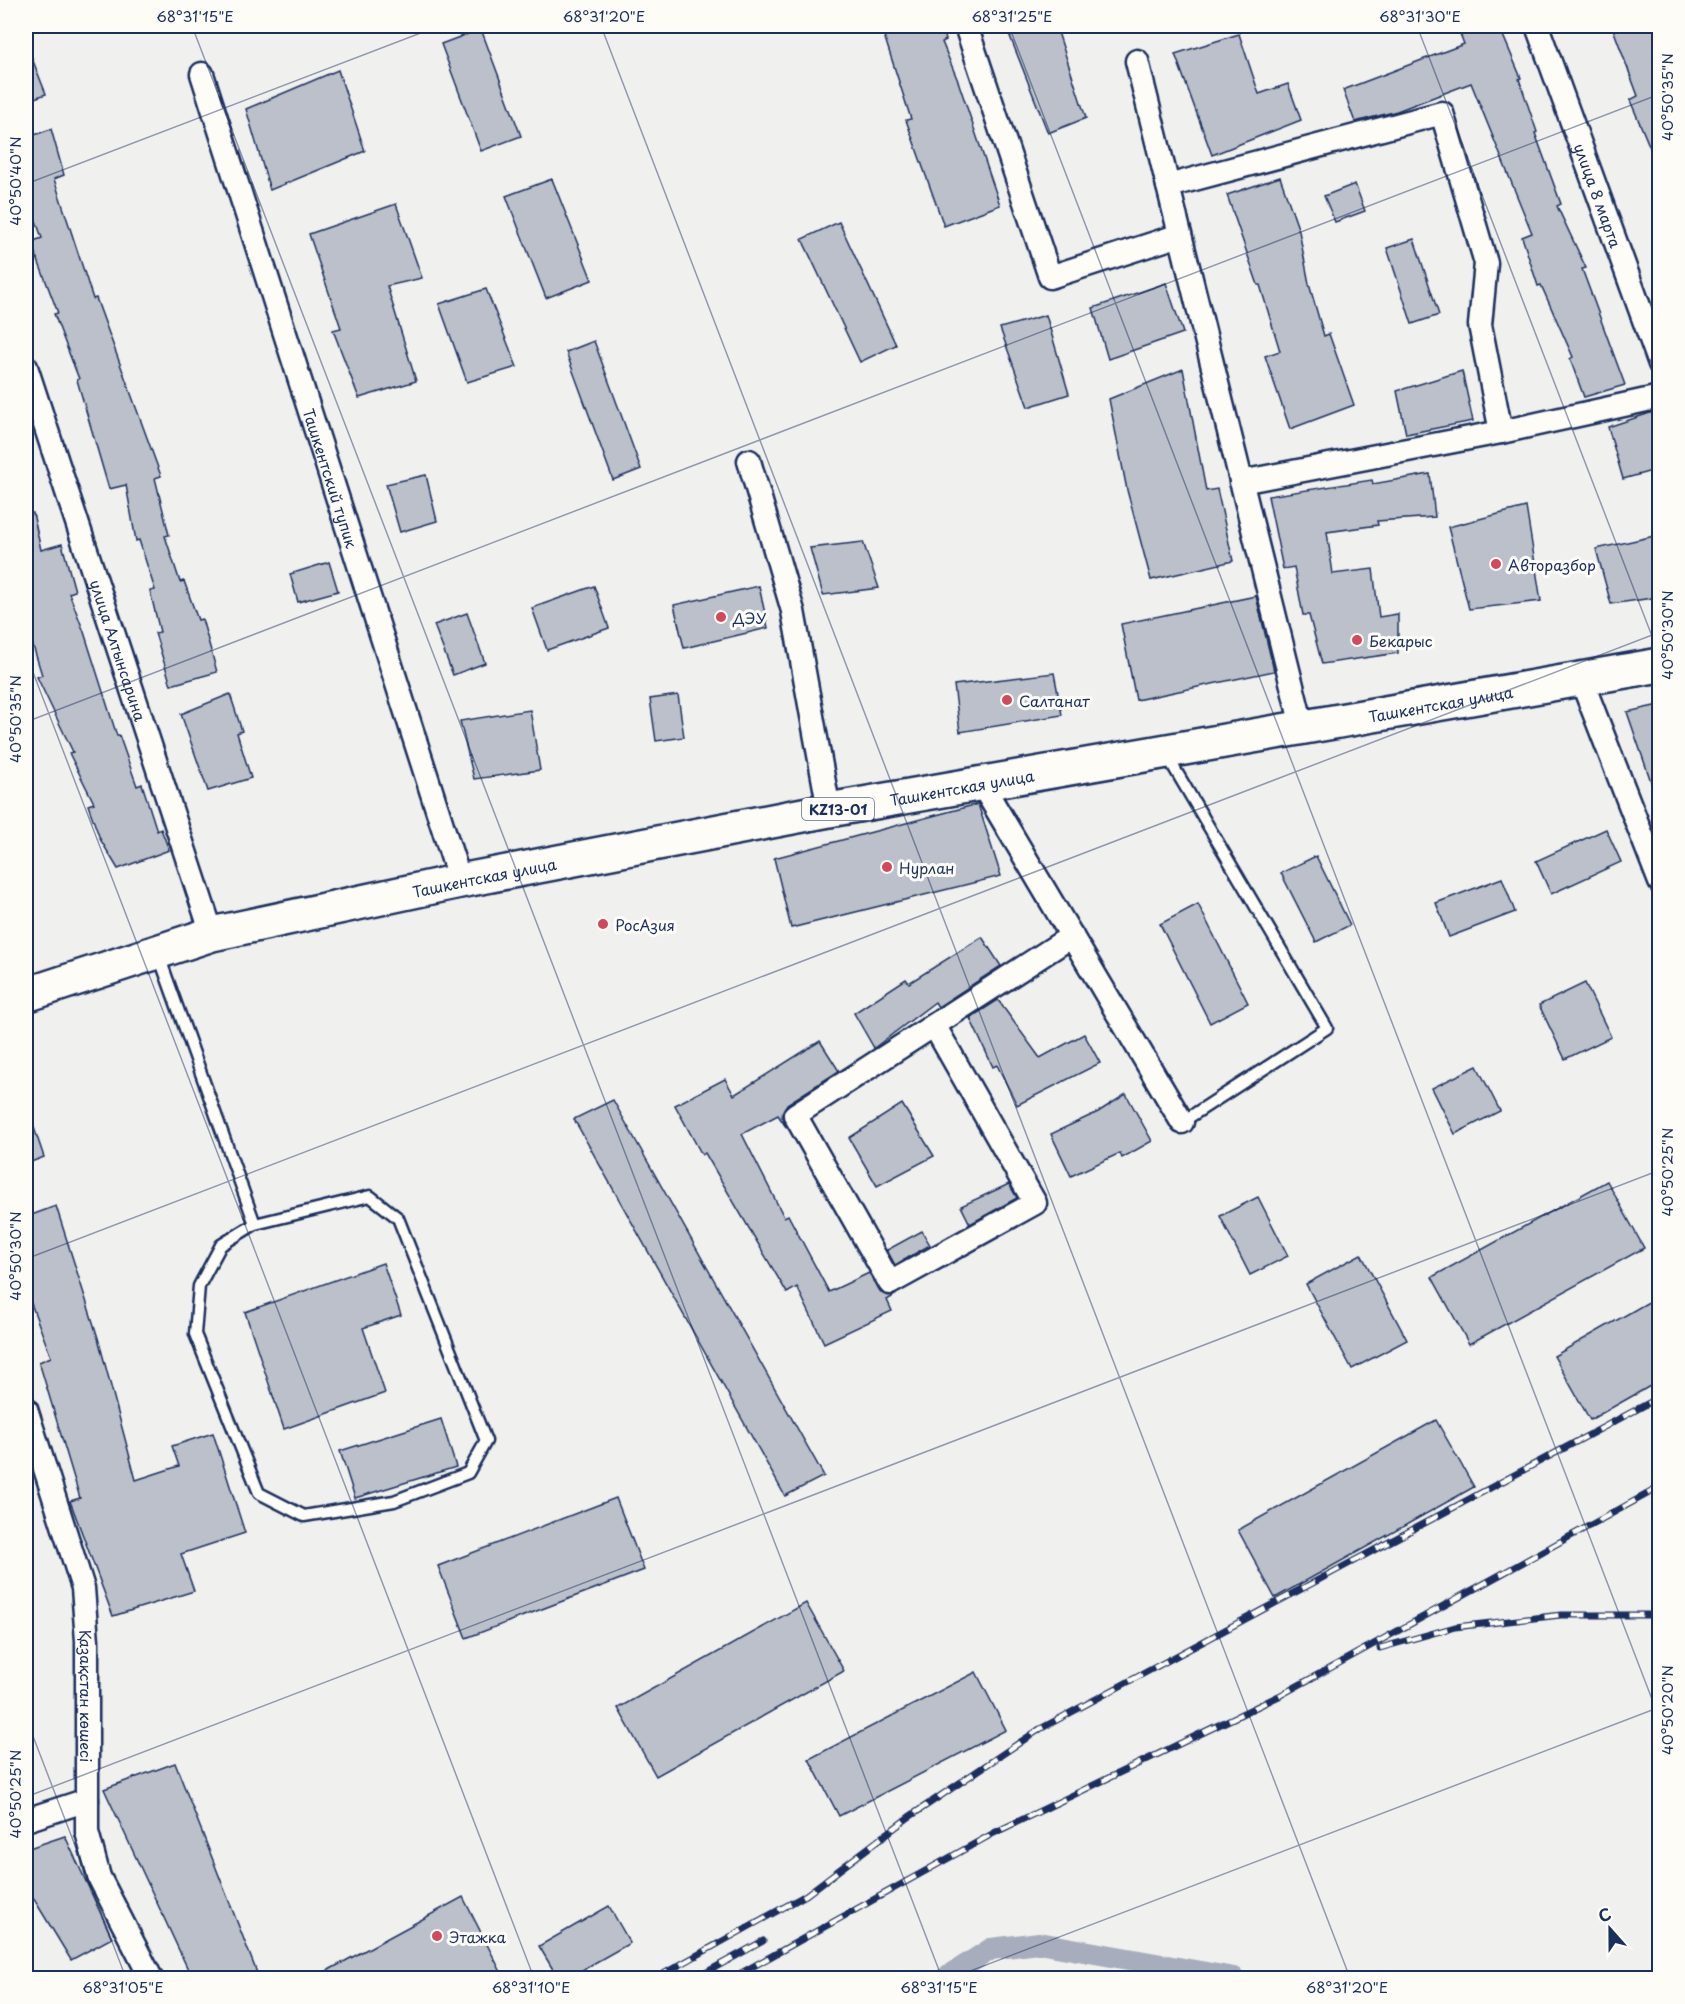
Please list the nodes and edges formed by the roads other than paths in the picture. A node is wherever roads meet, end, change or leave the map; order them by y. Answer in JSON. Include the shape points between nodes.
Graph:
{"nodes":[{"id":1,"x":966,"y":26,"type":"edge"},
{"id":2,"x":1537,"y":26,"type":"edge"},
{"id":3,"x":1137,"y":61,"type":"dead end"},
{"id":4,"x":202,"y":75,"type":"dead end"},
{"id":5,"x":1168,"y":186,"type":"junction"},
{"id":6,"x":1180,"y":235,"type":"junction"},
{"id":7,"x":1659,"y":364,"type":"edge"},
{"id":8,"x":26,"y":367,"type":"edge"},
{"id":9,"x":1659,"y":397,"type":"edge"},
{"id":10,"x":1502,"y":432,"type":"junction"},
{"id":11,"x":749,"y":461,"type":"dead end"},
{"id":12,"x":1241,"y":482,"type":"junction"},
{"id":13,"x":1659,"y":665,"type":"edge"},
{"id":14,"x":1581,"y":679,"type":"junction"},
{"id":15,"x":1302,"y":726,"type":"junction"},
{"id":16,"x":1164,"y":751,"type":"junction"},
{"id":17,"x":981,"y":783,"type":"junction"},
{"id":18,"x":829,"y":810,"type":"junction"},
{"id":19,"x":460,"y":881,"type":"junction"},
{"id":20,"x":1659,"y":882,"type":"edge"},
{"id":21,"x":212,"y":934,"type":"junction"},
{"id":22,"x":1072,"y":936,"type":"junction"},
{"id":23,"x":157,"y":950,"type":"junction"},
{"id":24,"x":26,"y":994,"type":"edge"},
{"id":25,"x":934,"y":1025,"type":"junction"},
{"id":26,"x":1182,"y":1122,"type":"joint"},
{"id":27,"x":255,"y":1224,"type":"junction"},
{"id":28,"x":26,"y":1409,"type":"edge"},
{"id":29,"x":87,"y":1800,"type":"junction"},
{"id":30,"x":26,"y":1820,"type":"edge"},
{"id":31,"x":150,"y":1978,"type":"edge"}],
"edges":[{"from":1,"to":6,"type":"street","via":[[1050,277]]},
{"from":2,"to":7,"type":"street","name":"улица 8 марта"},
{"from":3,"to":5,"type":"street"},
{"from":4,"to":19,"type":"street","name":"Ташкентский тупик"},
{"from":5,"to":6,"type":"street"},
{"from":5,"to":10,"type":"street","via":[[1442,113],[1486,263],[1480,325]]},
{"from":6,"to":12,"type":"street"},
{"from":8,"to":21,"type":"street","name":"улица Алтынсарина"},
{"from":9,"to":10,"type":"street"},
{"from":10,"to":12,"type":"street"},
{"from":11,"to":18,"type":"street","via":[[793,611]]},
{"from":12,"to":15,"type":"street"},
{"from":13,"to":14,"type":"main road","name":"Ташкентская улица","number":"KZ13-01"},
{"from":14,"to":15,"type":"main road","name":"Ташкентская улица","number":"KZ13-01"},
{"from":14,"to":20,"type":"street"},
{"from":15,"to":16,"type":"main road","name":"Ташкентская улица","number":"KZ13-01"},
{"from":16,"to":17,"type":"main road","name":"Ташкентская улица","number":"KZ13-01"},
{"from":16,"to":26,"type":"lane","via":[[1327,1028]]},
{"from":17,"to":18,"type":"main road","name":"Ташкентская улица","number":"KZ13-01"},
{"from":17,"to":22,"type":"street"},
{"from":18,"to":19,"type":"main road","name":"Ташкентская улица","number":"KZ13-01"},
{"from":19,"to":21,"type":"main road","name":"Ташкентская улица","number":"KZ13-01"},
{"from":21,"to":23,"type":"main road","name":"Ташкентская улица","number":"KZ13-01"},
{"from":22,"to":25,"type":"street"},
{"from":22,"to":26,"type":"street"},
{"from":23,"to":24,"type":"main road","name":"Ташкентская улица","number":"KZ13-01"},
{"from":23,"to":27,"type":"lane"},
{"from":25,"to":25,"type":"street","via":[[795,1115],[890,1283],[1035,1203]]},
{"from":27,"to":27,"type":"lane","via":[[221,1245],[204,1276],[199,1286],[195,1334],[259,1493],[304,1516],[394,1501],[468,1473],[486,1441],[398,1218],[370,1196]]},
{"from":28,"to":29,"type":"street","name":"Қазақстан көшесі","via":[[83,1588]]},
{"from":29,"to":30,"type":"street"},
{"from":29,"to":31,"type":"street","name":"Қазақстан көшесі","via":[[87,1832],[99,1878]]}]}
